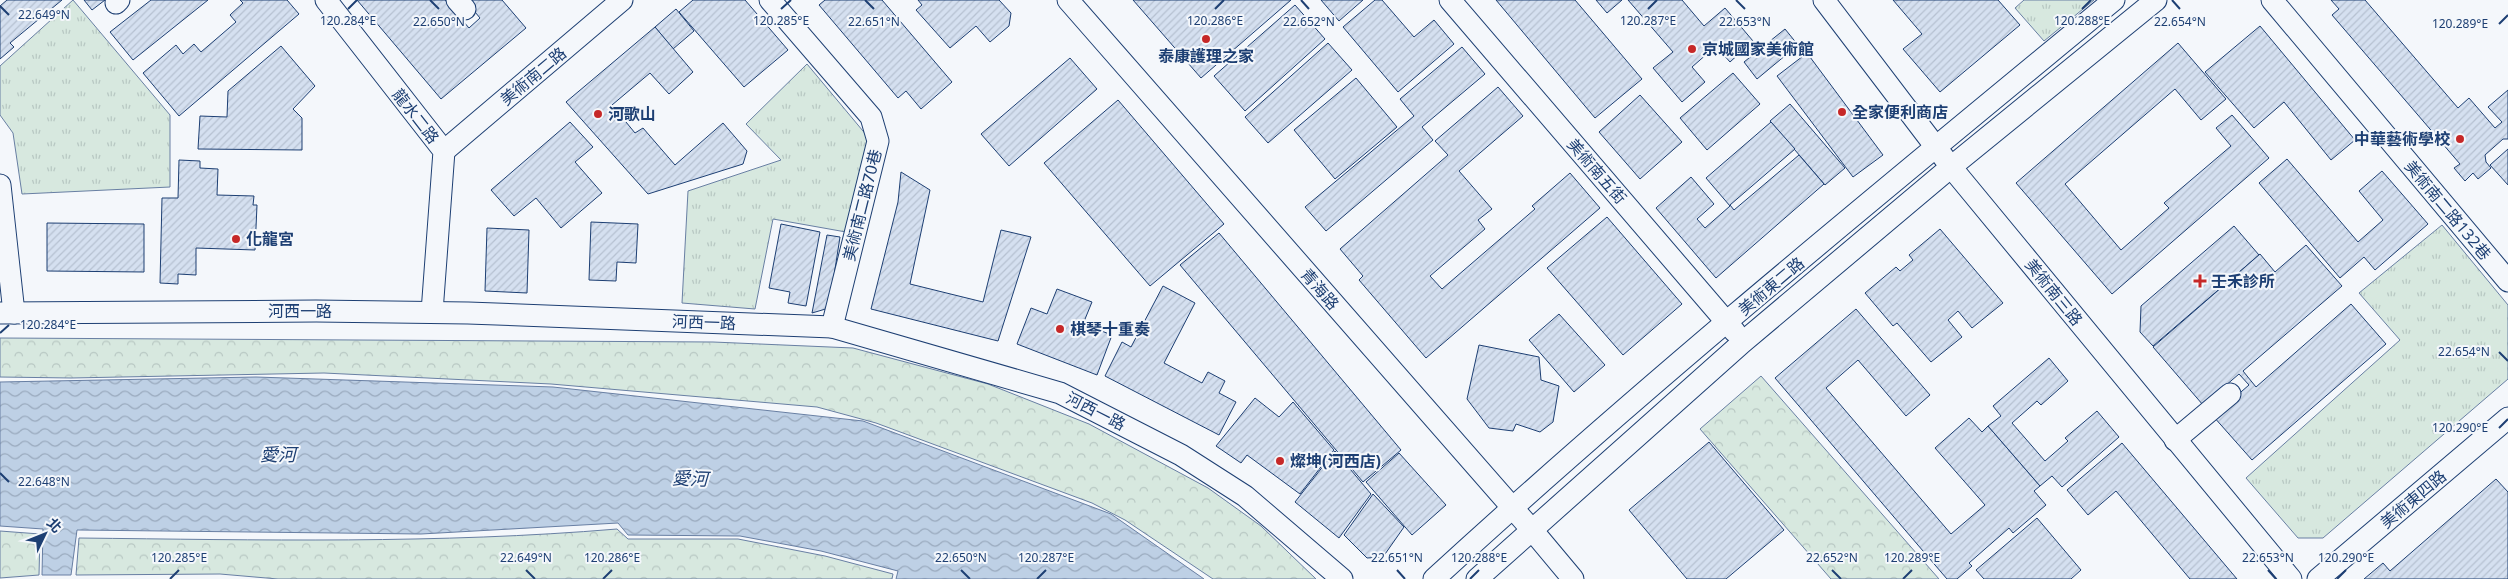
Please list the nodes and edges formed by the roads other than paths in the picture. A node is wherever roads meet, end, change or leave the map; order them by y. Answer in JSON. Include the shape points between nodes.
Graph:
{"nodes":[{"id":1,"x":326,"y":0,"type":"edge"},
{"id":2,"x":622,"y":0,"type":"edge"},
{"id":3,"x":770,"y":0,"type":"edge"},
{"id":4,"x":1068,"y":0,"type":"edge"},
{"id":5,"x":1450,"y":0,"type":"edge"},
{"id":6,"x":1824,"y":0,"type":"edge"},
{"id":7,"x":2114,"y":0,"type":"edge"},
{"id":8,"x":2156,"y":0,"type":"edge"},
{"id":9,"x":2272,"y":0,"type":"edge"},
{"id":10,"x":1936,"y":147,"type":"junction"},
{"id":11,"x":444,"y":151,"type":"junction"},
{"id":12,"x":1951,"y":167,"type":"junction"},
{"id":13,"x":0,"y":184,"type":"edge"},
{"id":14,"x":2508,"y":281,"type":"edge"},
{"id":15,"x":432,"y":312,"type":"junction"},
{"id":16,"x":7,"y":313,"type":"edge"},
{"id":17,"x":1727,"y":323,"type":"junction"},
{"id":18,"x":832,"y":327,"type":"junction"},
{"id":19,"x":1743,"y":342,"type":"junction"},
{"id":20,"x":2230,"y":394,"type":"dead end"},
{"id":21,"x":2508,"y":418,"type":"edge"},
{"id":22,"x":2175,"y":440,"type":"junction"},
{"id":23,"x":1512,"y":508,"type":"junction"},
{"id":24,"x":1532,"y":530,"type":"junction"},
{"id":25,"x":1342,"y":579,"type":"edge"},
{"id":26,"x":1434,"y":579,"type":"edge"},
{"id":27,"x":1477,"y":579,"type":"edge"},
{"id":28,"x":1572,"y":579,"type":"edge"},
{"id":29,"x":2291,"y":579,"type":"edge"},
{"id":30,"x":2318,"y":579,"type":"edge"}],
"edges":[{"from":1,"to":11,"type":"street","name":"龍水二路"},
{"from":2,"to":11,"type":"street","name":"美術南二路"},
{"from":3,"to":18,"type":"street","name":"美術南二路70巷","via":[[871,117],[878,141]]},
{"from":4,"to":23,"type":"street","name":"青海路"},
{"from":5,"to":17,"type":"street","name":"美術南五街"},
{"from":6,"to":10,"type":"street","name":"美術南三路"},
{"from":7,"to":10,"type":"street","name":"美術東二路"},
{"from":8,"to":12,"type":"street","name":"美術東二路"},
{"from":9,"to":14,"type":"street","name":"美術南二路132巷"},
{"from":10,"to":12,"type":"street","name":"美術南三路"},
{"from":10,"to":17,"type":"street","name":"美術東二路"},
{"from":11,"to":15,"type":"street","name":"龍水二路"},
{"from":12,"to":19,"type":"street","name":"美術東二路"},
{"from":12,"to":22,"type":"street","name":"美術南三路"},
{"from":13,"to":16,"type":"street"},
{"from":15,"to":16,"type":"street","name":"河西一路"},
{"from":15,"to":18,"type":"street","name":"河西一路"},
{"from":17,"to":19,"type":"street","name":"美術南五街"},
{"from":17,"to":23,"type":"street","name":"美術東二路"},
{"from":18,"to":25,"type":"street","name":"河西一路","via":[[1060,393],[1181,455],[1245,496]]},
{"from":19,"to":24,"type":"street","name":"美術東二路"},
{"from":20,"to":22,"type":"street"},
{"from":21,"to":30,"type":"street","name":"美術東四路"},
{"from":22,"to":29,"type":"street","name":"美術南三路"},
{"from":23,"to":24,"type":"street","name":"青海路"},
{"from":23,"to":26,"type":"street","name":"美術東二路"},
{"from":24,"to":27,"type":"street","name":"美術東二路"},
{"from":24,"to":28,"type":"street","name":"青海路"}]}
